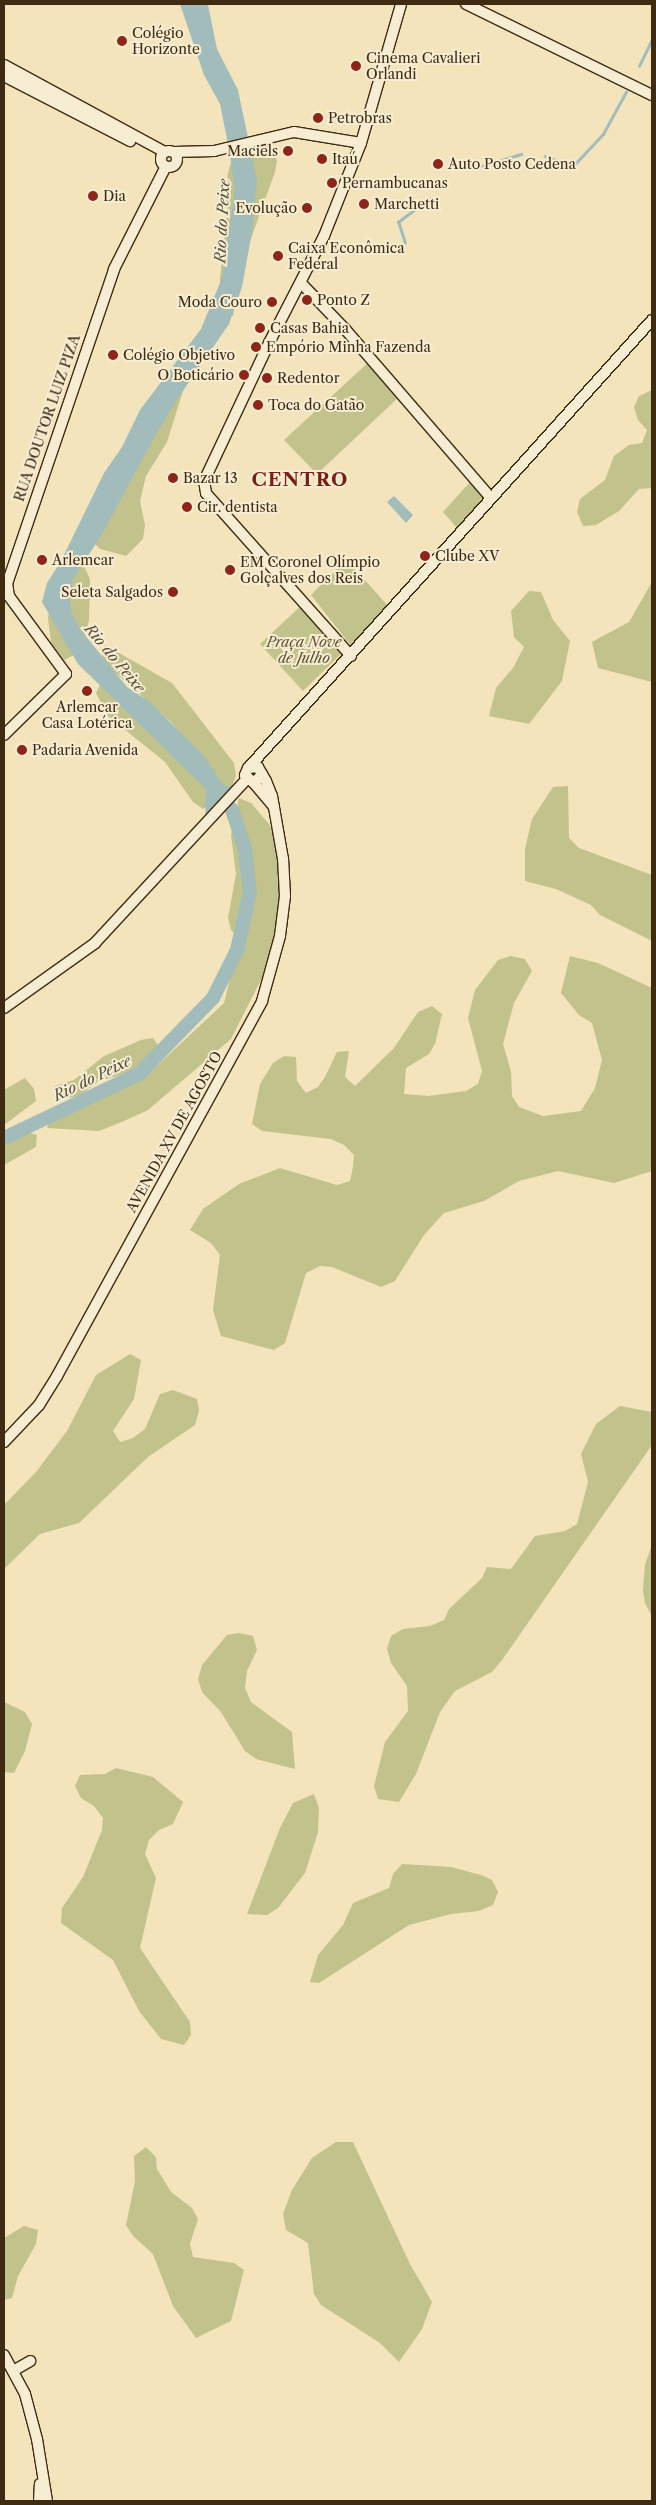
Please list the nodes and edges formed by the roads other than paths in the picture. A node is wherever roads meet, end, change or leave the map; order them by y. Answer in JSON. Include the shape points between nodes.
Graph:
{"nodes":[{"id":1,"x":401,"y":4,"type":"edge"},
{"id":2,"x":466,"y":4,"type":"edge"},
{"id":3,"x":4,"y":65,"type":"edge"},
{"id":4,"x":4,"y":76,"type":"edge"},
{"id":5,"x":652,"y":95,"type":"edge"},
{"id":6,"x":360,"y":143,"type":"junction"},
{"id":7,"x":168,"y":158,"type":"junction"},
{"id":8,"x":301,"y":283,"type":"junction"},
{"id":9,"x":652,"y":320,"type":"edge"},
{"id":10,"x":491,"y":498,"type":"junction"},
{"id":11,"x":351,"y":656,"type":"junction"},
{"id":12,"x":4,"y":735,"type":"edge"},
{"id":13,"x":275,"y":739,"type":"junction"},
{"id":14,"x":250,"y":766,"type":"junction"},
{"id":15,"x":262,"y":773,"type":"junction"},
{"id":16,"x":250,"y":781,"type":"junction"},
{"id":17,"x":274,"y":807,"type":"junction"},
{"id":18,"x":4,"y":1008,"type":"edge"},
{"id":19,"x":4,"y":1442,"type":"edge"},
{"id":20,"x":4,"y":2355,"type":"edge"},
{"id":21,"x":30,"y":2361,"type":"dead end"},
{"id":22,"x":13,"y":2371,"type":"junction"},
{"id":23,"x":41,"y":2463,"type":"junction"},
{"id":24,"x":39,"y":2501,"type":"edge"},
{"id":25,"x":47,"y":2501,"type":"edge"}],
"edges":[{"from":1,"to":6,"type":"street"},
{"from":2,"to":5,"type":"street"},
{"from":3,"to":7,"type":"street"},
{"from":4,"to":7,"type":"street"},
{"from":6,"to":7,"type":"street","via":[[294,132],[214,152]]},
{"from":6,"to":8,"type":"street","via":[[324,236]]},
{"from":7,"to":12,"type":"street","name":"RUA DOUTOR LUIZ PIZA","via":[[114,269],[7,584],[9,596],[66,674]]},
{"from":8,"to":10,"type":"street","via":[[345,329]]},
{"from":8,"to":11,"type":"street","via":[[269,343],[204,488]]},
{"from":9,"to":10,"type":"street"},
{"from":10,"to":11,"type":"street"},
{"from":11,"to":13,"type":"street"},
{"from":13,"to":14,"type":"street"},
{"from":13,"to":15,"type":"street"},
{"from":14,"to":15,"type":"street","via":[[258,767]]},
{"from":14,"to":16,"type":"street","via":[[245,772]]},
{"from":15,"to":16,"type":"street"},
{"from":15,"to":17,"type":"street","name":"AVENIDA XV DE AGOSTO"},
{"from":16,"to":17,"type":"street"},
{"from":16,"to":18,"type":"street","via":[[205,823],[95,943]]},
{"from":17,"to":19,"type":"street","name":"AVENIDA XV DE AGOSTO","via":[[285,896],[280,936],[262,1001],[57,1376],[35,1410]]},
{"from":20,"to":22,"type":"street"},
{"from":21,"to":22,"type":"street"},
{"from":22,"to":23,"type":"street","via":[[25,2394]]},
{"from":23,"to":24,"type":"street"},
{"from":23,"to":25,"type":"street"}]}
